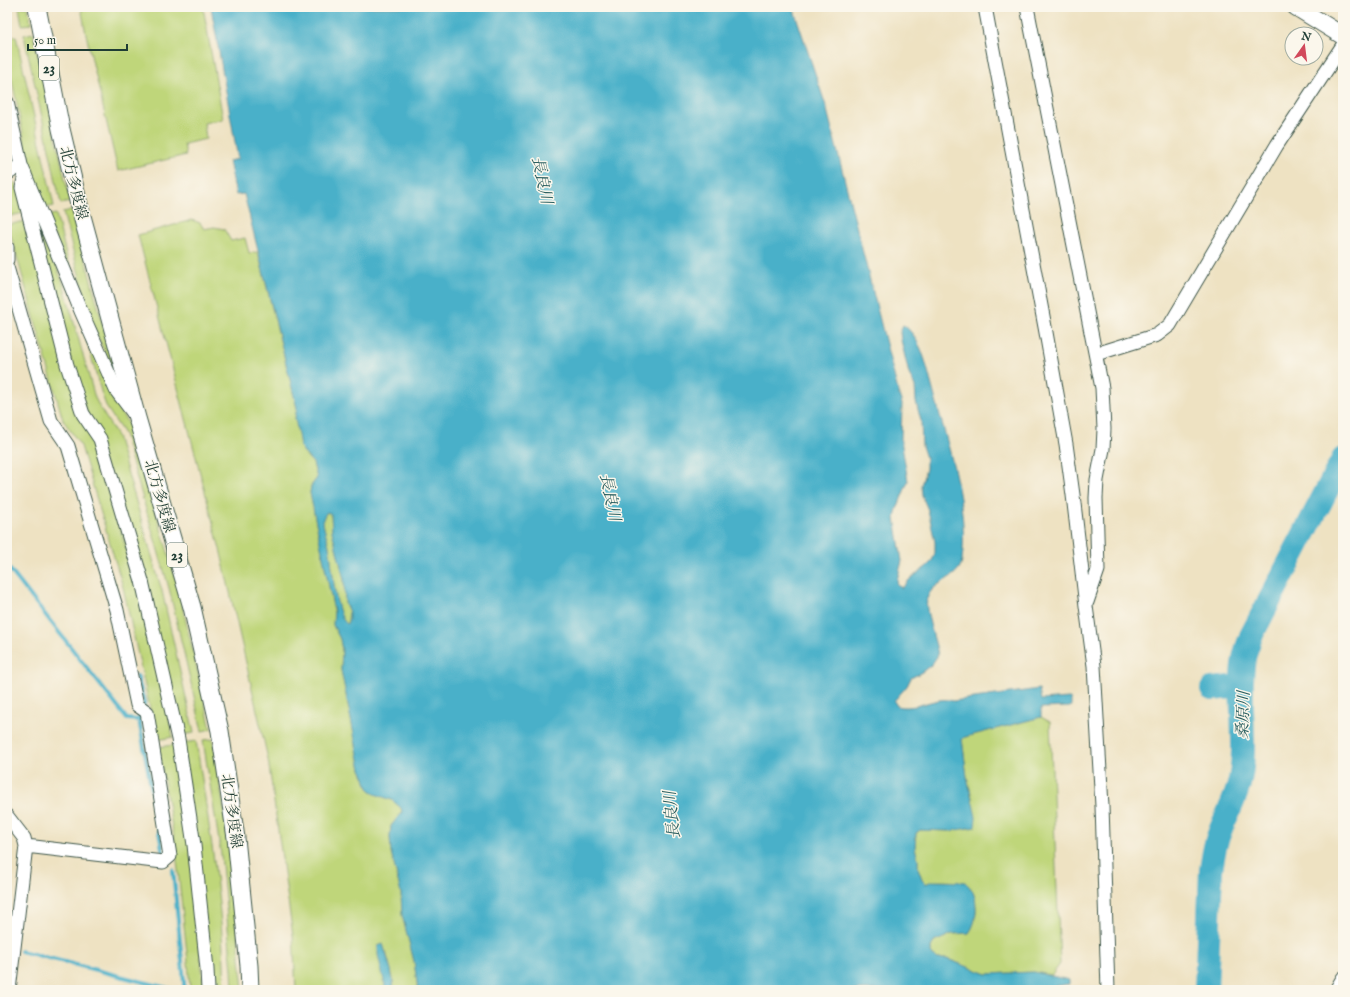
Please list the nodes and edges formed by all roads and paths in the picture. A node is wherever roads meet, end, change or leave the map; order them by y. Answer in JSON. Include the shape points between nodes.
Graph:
{"nodes":[{"id":1,"x":37,"y":7,"type":"edge"},
{"id":2,"x":985,"y":7,"type":"edge"},
{"id":3,"x":1027,"y":7,"type":"edge"},
{"id":4,"x":1296,"y":7,"type":"edge"},
{"id":5,"x":1343,"y":36,"type":"edge"},
{"id":6,"x":1343,"y":46,"type":"edge"},
{"id":7,"x":7,"y":102,"type":"edge"},
{"id":8,"x":23,"y":169,"type":"junction"},
{"id":9,"x":7,"y":174,"type":"edge"},
{"id":10,"x":7,"y":247,"type":"edge"},
{"id":11,"x":7,"y":260,"type":"edge"},
{"id":12,"x":7,"y":267,"type":"edge"},
{"id":13,"x":1096,"y":354,"type":"junction"},
{"id":14,"x":137,"y":418,"type":"junction"},
{"id":15,"x":1086,"y":606,"type":"junction"},
{"id":16,"x":7,"y":816,"type":"edge"},
{"id":17,"x":26,"y":846,"type":"junction"},
{"id":18,"x":1343,"y":978,"type":"edge"},
{"id":19,"x":10,"y":990,"type":"edge"},
{"id":20,"x":208,"y":990,"type":"edge"},
{"id":21,"x":250,"y":990,"type":"edge"},
{"id":22,"x":1108,"y":990,"type":"edge"},
{"id":23,"x":1336,"y":990,"type":"edge"}],
"edges":[{"from":1,"to":14,"type":"main road","name":"北方多度線","number":"23","via":[[61,129]]},
{"from":2,"to":15,"type":"street","via":[[1065,436]]},
{"from":3,"to":13,"type":"street"},
{"from":4,"to":5,"type":"main road"},
{"from":6,"to":13,"type":"street","via":[[1277,144],[1170,325],[1157,335]]},
{"from":7,"to":8,"type":"street"},
{"from":8,"to":9,"type":"street"},
{"from":8,"to":14,"type":"street","via":[[116,390]]},
{"from":8,"to":20,"type":"street","via":[[22,188],[67,365],[83,414],[100,439],[142,581],[178,740],[194,845]]},
{"from":10,"to":11,"type":"street"},
{"from":12,"to":17,"type":"street","via":[[51,421],[68,446],[117,610],[137,705],[147,712],[170,856],[163,862]]},
{"from":13,"to":15,"type":"street","via":[[1102,388],[1104,429],[1103,449],[1096,480],[1098,570]]},
{"from":14,"to":21,"type":"main road","name":"北方多度線","number":"23","via":[[192,607],[220,731],[236,838]]},
{"from":15,"to":22,"type":"street","via":[[1094,666]]},
{"from":16,"to":17,"type":"street","via":[[24,838]]},
{"from":17,"to":19,"type":"street"},
{"from":18,"to":23,"type":"street"}]}
